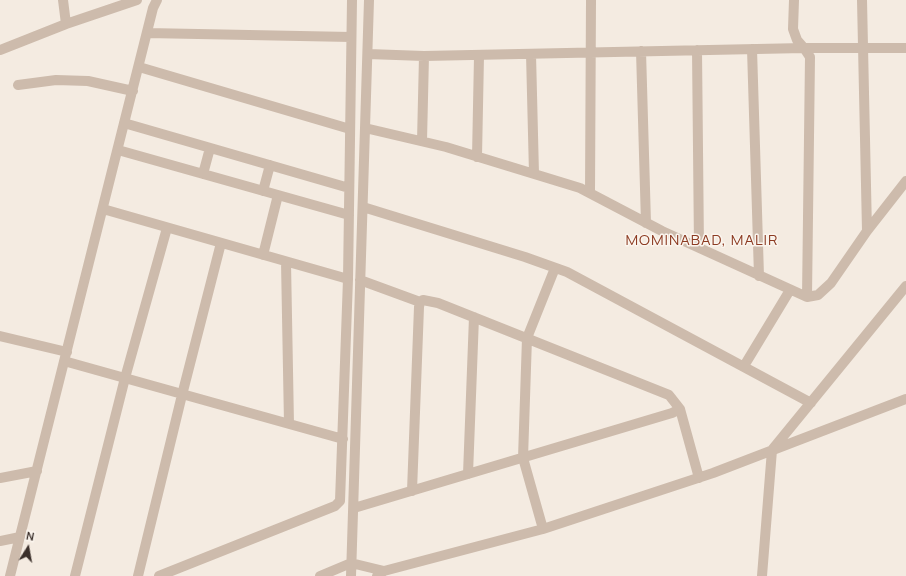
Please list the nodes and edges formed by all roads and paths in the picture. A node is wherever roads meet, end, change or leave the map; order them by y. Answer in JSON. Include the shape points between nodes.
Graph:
{"nodes":[{"id":1,"x":63,"y":0,"type":"edge"},
{"id":2,"x":137,"y":0,"type":"edge"},
{"id":3,"x":157,"y":0,"type":"edge"},
{"id":4,"x":352,"y":0,"type":"edge"},
{"id":5,"x":369,"y":0,"type":"edge"},
{"id":6,"x":591,"y":0,"type":"edge"},
{"id":7,"x":794,"y":0,"type":"edge"},
{"id":8,"x":862,"y":0,"type":"edge"},
{"id":9,"x":66,"y":24,"type":"junction"},
{"id":10,"x":147,"y":33,"type":"junction"},
{"id":11,"x":352,"y":37,"type":"junction"},
{"id":12,"x":804,"y":48,"type":"junction"},
{"id":13,"x":863,"y":48,"type":"junction"},
{"id":14,"x":906,"y":48,"type":"edge"},
{"id":15,"x":752,"y":49,"type":"junction"},
{"id":16,"x":0,"y":50,"type":"edge"},
{"id":17,"x":697,"y":50,"type":"junction"},
{"id":18,"x":641,"y":51,"type":"junction"},
{"id":19,"x":591,"y":52,"type":"junction"},
{"id":20,"x":368,"y":54,"type":"junction"},
{"id":21,"x":531,"y":54,"type":"junction"},
{"id":22,"x":424,"y":56,"type":"junction"},
{"id":23,"x":479,"y":56,"type":"junction"},
{"id":24,"x":139,"y":67,"type":"junction"},
{"id":25,"x":18,"y":85,"type":"dead end"},
{"id":26,"x":132,"y":91,"type":"junction"},
{"id":27,"x":124,"y":123,"type":"junction"},
{"id":28,"x":365,"y":128,"type":"junction"},
{"id":29,"x":350,"y":129,"type":"junction"},
{"id":30,"x":422,"y":141,"type":"junction"},
{"id":31,"x":210,"y":148,"type":"junction"},
{"id":32,"x":118,"y":150,"type":"junction"},
{"id":33,"x":477,"y":157,"type":"junction"},
{"id":34,"x":270,"y":165,"type":"junction"},
{"id":35,"x":203,"y":174,"type":"junction"},
{"id":36,"x":534,"y":174,"type":"junction"},
{"id":37,"x":906,"y":181,"type":"edge"},
{"id":38,"x":349,"y":188,"type":"junction"},
{"id":39,"x":263,"y":191,"type":"junction"},
{"id":40,"x":590,"y":193,"type":"junction"},
{"id":41,"x":278,"y":195,"type":"junction"},
{"id":42,"x":363,"y":207,"type":"junction"},
{"id":43,"x":102,"y":209,"type":"junction"},
{"id":44,"x":349,"y":215,"type":"junction"},
{"id":45,"x":646,"y":223,"type":"junction"},
{"id":46,"x":167,"y":228,"type":"junction"},
{"id":47,"x":867,"y":231,"type":"junction"},
{"id":48,"x":221,"y":243,"type":"junction"},
{"id":49,"x":699,"y":248,"type":"junction"},
{"id":50,"x":263,"y":255,"type":"junction"},
{"id":51,"x":286,"y":262,"type":"junction"},
{"id":52,"x":555,"y":268,"type":"junction"},
{"id":53,"x":759,"y":276,"type":"junction"},
{"id":54,"x":348,"y":280,"type":"junction"},
{"id":55,"x":360,"y":280,"type":"junction"},
{"id":56,"x":906,"y":286,"type":"edge"},
{"id":57,"x":790,"y":290,"type":"junction"},
{"id":58,"x":806,"y":297,"type":"junction"},
{"id":59,"x":420,"y":302,"type":"junction"},
{"id":60,"x":474,"y":317,"type":"junction"},
{"id":61,"x":0,"y":336,"type":"edge"},
{"id":62,"x":527,"y":338,"type":"junction"},
{"id":63,"x":65,"y":356,"type":"junction"},
{"id":64,"x":744,"y":366,"type":"junction"},
{"id":65,"x":125,"y":378,"type":"junction"},
{"id":66,"x":182,"y":395,"type":"junction"},
{"id":67,"x":906,"y":399,"type":"edge"},
{"id":68,"x":811,"y":403,"type":"junction"},
{"id":69,"x":680,"y":409,"type":"junction"},
{"id":70,"x":289,"y":424,"type":"junction"},
{"id":71,"x":343,"y":439,"type":"junction"},
{"id":72,"x":772,"y":450,"type":"junction"},
{"id":73,"x":523,"y":458,"type":"junction"},
{"id":74,"x":37,"y":471,"type":"junction"},
{"id":75,"x":468,"y":474,"type":"junction"},
{"id":76,"x":0,"y":478,"type":"edge"},
{"id":77,"x":699,"y":478,"type":"junction"},
{"id":78,"x":412,"y":491,"type":"junction"},
{"id":79,"x":354,"y":508,"type":"junction"},
{"id":80,"x":543,"y":529,"type":"junction"},
{"id":81,"x":20,"y":537,"type":"junction"},
{"id":82,"x":0,"y":541,"type":"edge"},
{"id":83,"x":351,"y":564,"type":"junction"},
{"id":84,"x":380,"y":573,"type":"edge"},
{"id":85,"x":10,"y":576,"type":"edge"},
{"id":86,"x":75,"y":576,"type":"edge"},
{"id":87,"x":138,"y":576,"type":"edge"},
{"id":88,"x":159,"y":576,"type":"edge"},
{"id":89,"x":320,"y":576,"type":"edge"},
{"id":90,"x":351,"y":576,"type":"edge"},
{"id":91,"x":762,"y":576,"type":"edge"}],
"edges":[{"from":1,"to":9,"type":"street"},
{"from":2,"to":9,"type":"street"},
{"from":3,"to":10,"type":"street"},
{"from":4,"to":11,"type":"street"},
{"from":5,"to":20,"type":"street"},
{"from":6,"to":19,"type":"street"},
{"from":7,"to":12,"type":"street","via":[[794,28],[797,40]]},
{"from":8,"to":13,"type":"street"},
{"from":9,"to":16,"type":"street"},
{"from":10,"to":11,"type":"street"},
{"from":10,"to":24,"type":"street"},
{"from":11,"to":29,"type":"street"},
{"from":12,"to":13,"type":"street"},
{"from":12,"to":15,"type":"street"},
{"from":12,"to":58,"type":"street","via":[[810,57]]},
{"from":13,"to":14,"type":"street"},
{"from":13,"to":47,"type":"street"},
{"from":15,"to":17,"type":"street"},
{"from":15,"to":53,"type":"street"},
{"from":17,"to":18,"type":"street"},
{"from":17,"to":49,"type":"street"},
{"from":18,"to":19,"type":"street"},
{"from":18,"to":45,"type":"street"},
{"from":19,"to":21,"type":"street"},
{"from":19,"to":40,"type":"street"},
{"from":20,"to":22,"type":"street"},
{"from":20,"to":28,"type":"street"},
{"from":21,"to":23,"type":"street"},
{"from":21,"to":36,"type":"street"},
{"from":22,"to":23,"type":"street"},
{"from":22,"to":30,"type":"street"},
{"from":23,"to":33,"type":"street"},
{"from":24,"to":26,"type":"street"},
{"from":24,"to":29,"type":"street"},
{"from":25,"to":26,"type":"street","via":[[56,80],[88,81]]},
{"from":26,"to":27,"type":"street"},
{"from":27,"to":31,"type":"street"},
{"from":27,"to":32,"type":"street"},
{"from":28,"to":30,"type":"street"},
{"from":28,"to":42,"type":"street"},
{"from":29,"to":38,"type":"street"},
{"from":30,"to":33,"type":"street"},
{"from":31,"to":34,"type":"street"},
{"from":31,"to":35,"type":"street"},
{"from":32,"to":35,"type":"street"},
{"from":32,"to":43,"type":"street"},
{"from":33,"to":36,"type":"street"},
{"from":34,"to":38,"type":"street"},
{"from":34,"to":39,"type":"street"},
{"from":35,"to":39,"type":"street"},
{"from":36,"to":40,"type":"street"},
{"from":37,"to":47,"type":"street"},
{"from":38,"to":44,"type":"street"},
{"from":39,"to":41,"type":"street"},
{"from":40,"to":45,"type":"street"},
{"from":41,"to":44,"type":"street"},
{"from":41,"to":50,"type":"street"},
{"from":42,"to":52,"type":"street"},
{"from":42,"to":55,"type":"street"},
{"from":43,"to":46,"type":"street"},
{"from":43,"to":63,"type":"street"},
{"from":44,"to":54,"type":"street"},
{"from":45,"to":49,"type":"street"},
{"from":46,"to":48,"type":"street"},
{"from":46,"to":65,"type":"street"},
{"from":47,"to":58,"type":"street","via":[[831,283],[818,295]]},
{"from":48,"to":50,"type":"street"},
{"from":48,"to":66,"type":"street"},
{"from":49,"to":53,"type":"street"},
{"from":50,"to":51,"type":"street"},
{"from":51,"to":54,"type":"street"},
{"from":51,"to":70,"type":"street"},
{"from":52,"to":62,"type":"street"},
{"from":52,"to":64,"type":"street"},
{"from":53,"to":57,"type":"street"},
{"from":54,"to":71,"type":"street"},
{"from":55,"to":59,"type":"street"},
{"from":55,"to":79,"type":"street"},
{"from":56,"to":68,"type":"street"},
{"from":57,"to":58,"type":"street"},
{"from":57,"to":64,"type":"street"},
{"from":59,"to":60,"type":"street","via":[[433,301]]},
{"from":59,"to":78,"type":"street"},
{"from":60,"to":62,"type":"street"},
{"from":60,"to":75,"type":"street"},
{"from":61,"to":63,"type":"street"},
{"from":62,"to":69,"type":"street","via":[[669,395]]},
{"from":62,"to":73,"type":"street"},
{"from":63,"to":65,"type":"street"},
{"from":63,"to":74,"type":"street"},
{"from":64,"to":68,"type":"street"},
{"from":65,"to":66,"type":"street"},
{"from":65,"to":86,"type":"street"},
{"from":66,"to":70,"type":"street"},
{"from":66,"to":87,"type":"street"},
{"from":67,"to":72,"type":"street"},
{"from":68,"to":72,"type":"street"},
{"from":69,"to":73,"type":"street"},
{"from":69,"to":77,"type":"street"},
{"from":70,"to":71,"type":"street"},
{"from":71,"to":88,"type":"street","via":[[340,501],[337,505]]},
{"from":72,"to":77,"type":"street"},
{"from":72,"to":91,"type":"street"},
{"from":73,"to":75,"type":"street"},
{"from":73,"to":80,"type":"street"},
{"from":74,"to":76,"type":"street"},
{"from":74,"to":81,"type":"street"},
{"from":75,"to":78,"type":"street"},
{"from":77,"to":80,"type":"street"},
{"from":78,"to":79,"type":"street"},
{"from":79,"to":83,"type":"street"},
{"from":80,"to":84,"type":"street"},
{"from":81,"to":82,"type":"street"},
{"from":81,"to":85,"type":"street"},
{"from":83,"to":84,"type":"street"},
{"from":83,"to":89,"type":"street"},
{"from":83,"to":90,"type":"street"}]}
